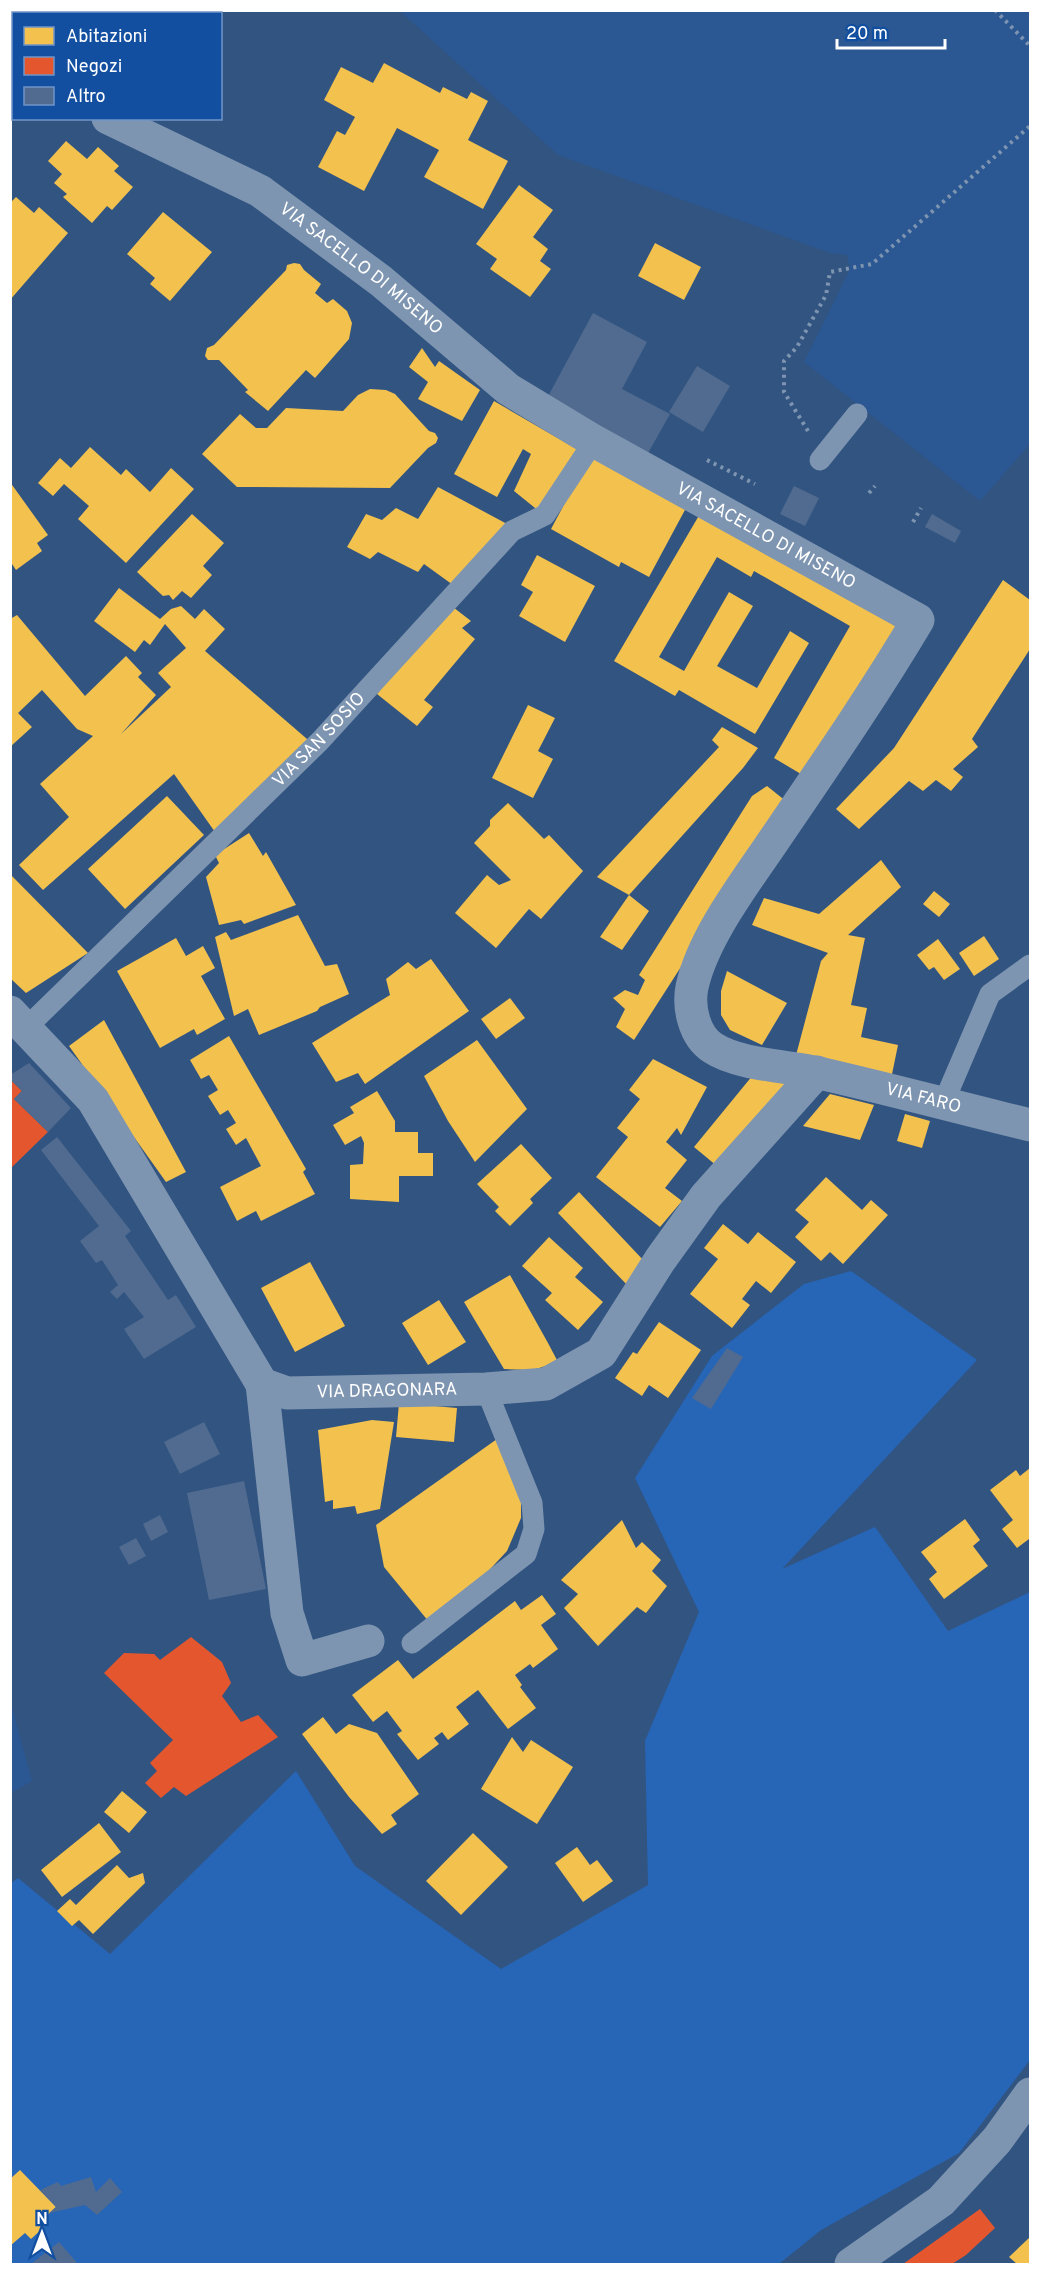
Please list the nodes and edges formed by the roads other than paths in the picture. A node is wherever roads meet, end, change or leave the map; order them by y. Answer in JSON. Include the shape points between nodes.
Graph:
{"nodes":[{"id":1,"x":112,"y":120,"type":"edge"},
{"id":2,"x":857,"y":414,"type":"dead end"},
{"id":3,"x":594,"y":441,"type":"junction"},
{"id":4,"x":821,"y":459,"type":"road end"},
{"id":5,"x":1030,"y":964,"type":"edge"},
{"id":6,"x":18,"y":1020,"type":"edge"},
{"id":7,"x":817,"y":1072,"type":"junction"},
{"id":8,"x":943,"y":1104,"type":"junction"},
{"id":9,"x":1030,"y":1125,"type":"edge"},
{"id":10,"x":262,"y":1384,"type":"junction"},
{"id":11,"x":486,"y":1389,"type":"junction"},
{"id":12,"x":368,"y":1641,"type":"dead end"},
{"id":13,"x":412,"y":1643,"type":"dead end"},
{"id":14,"x":1030,"y":2094,"type":"edge"},
{"id":15,"x":852,"y":2265,"type":"edge"}],
"edges":[{"from":1,"to":3,"type":"street","name":"VIA SACELLO DI MISENO","via":[[260,191],[381,281],[508,388]]},
{"from":2,"to":4,"type":"lane"},
{"from":3,"to":6,"type":"lane","name":"VIA SAN SOSIO","via":[[545,515],[512,531],[320,741]]},
{"from":3,"to":7,"type":"street","name":"VIA SACELLO DI MISENO","via":[[918,620],[883,679],[722,918],[692,989],[691,1008],[697,1030],[712,1048],[741,1059]]},
{"from":5,"to":8,"type":"lane","via":[[990,994]]},
{"from":6,"to":10,"type":"street","via":[[93,1100]]},
{"from":7,"to":8,"type":"street","name":"VIA FARO"},
{"from":7,"to":11,"type":"street","name":"VIA DRAGONARA","via":[[706,1196],[601,1353],[546,1384]]},
{"from":8,"to":9,"type":"street","name":"VIA FARO"},
{"from":10,"to":11,"type":"street","name":"VIA DRAGONARA","via":[[287,1393]]},
{"from":10,"to":12,"type":"street","via":[[287,1613],[302,1660]]},
{"from":11,"to":13,"type":"lane","via":[[532,1503],[534,1529],[526,1554]]},
{"from":14,"to":15,"type":"street","via":[[997,2140],[941,2201]]}]}
